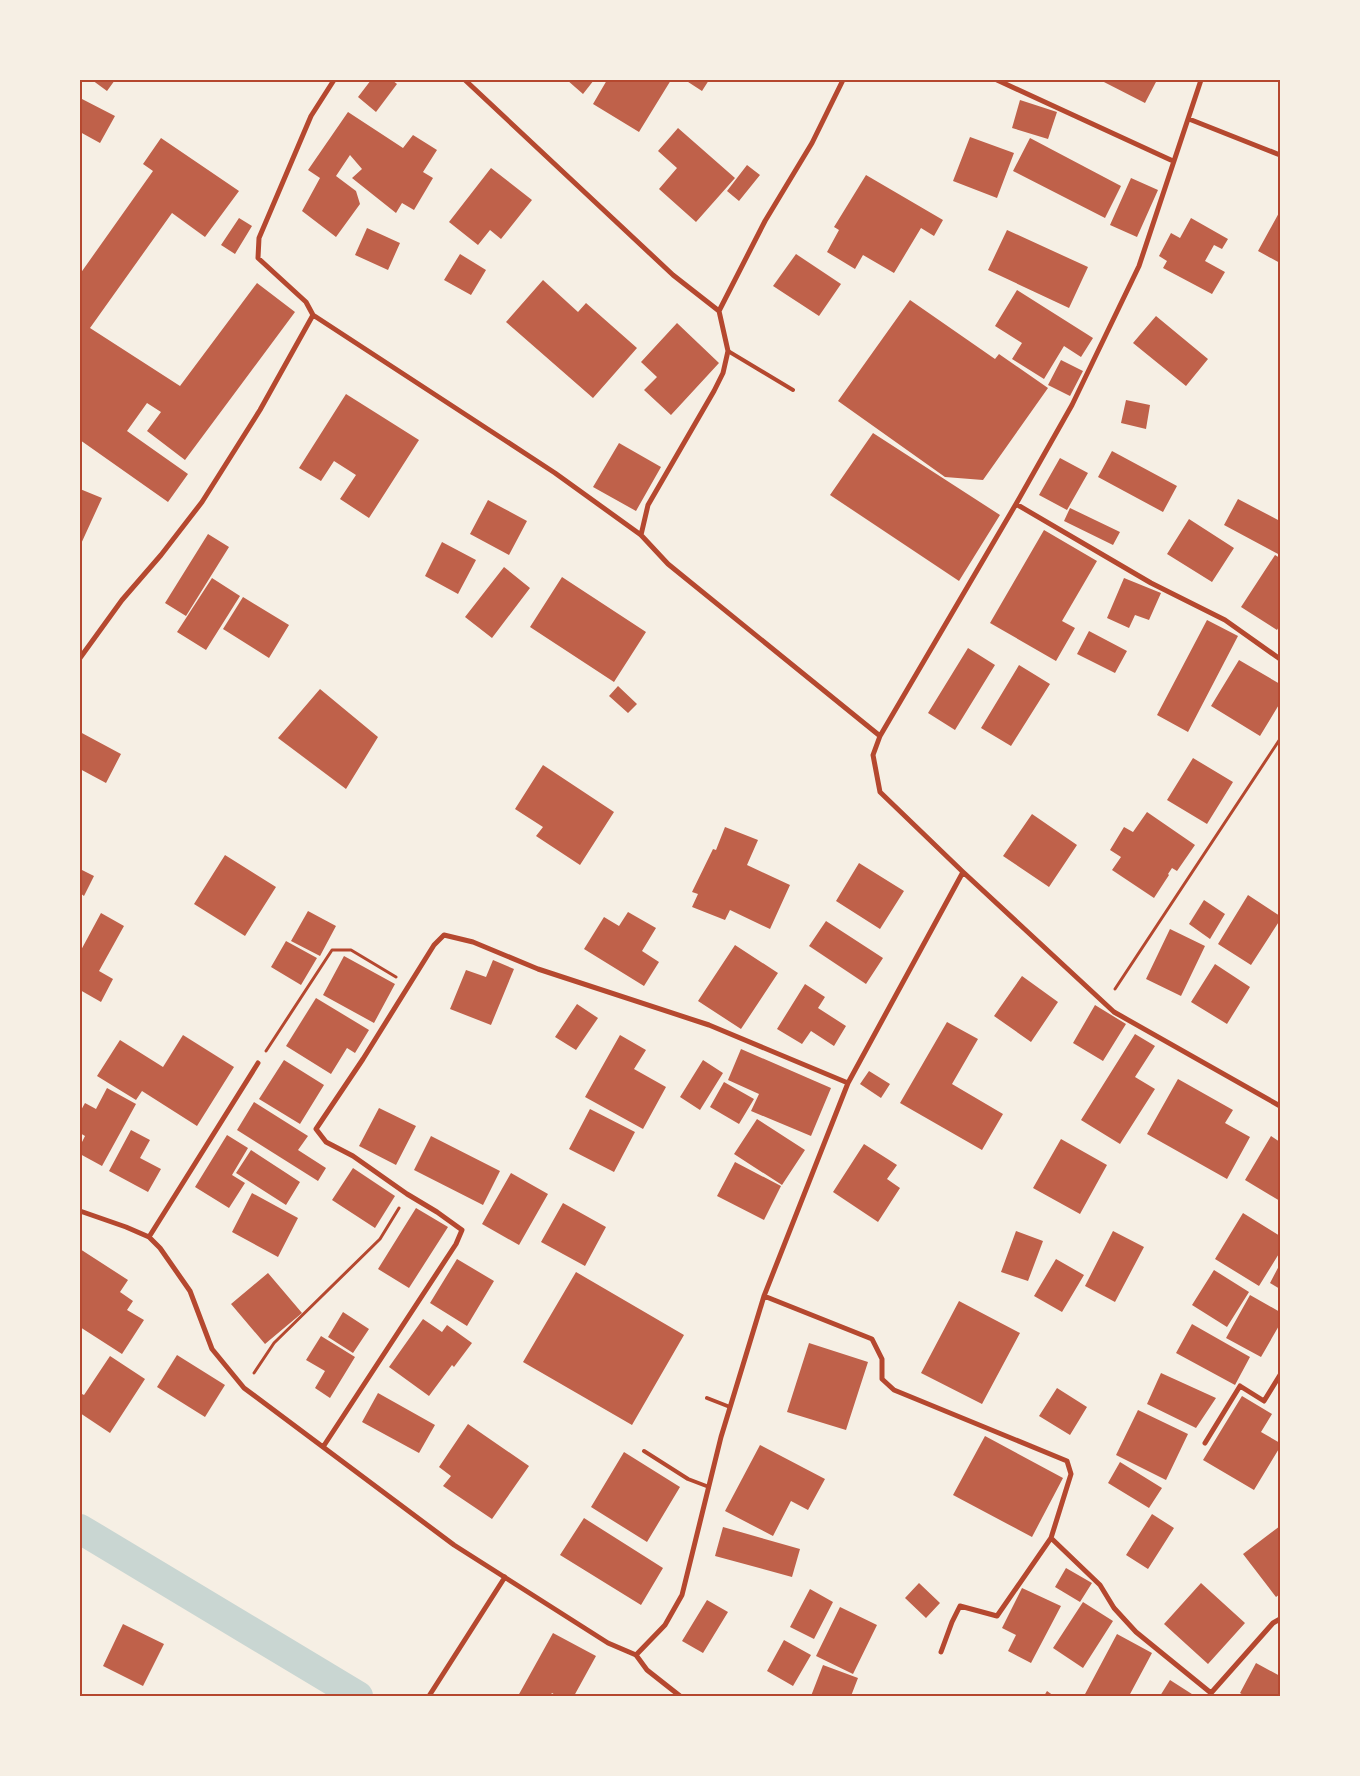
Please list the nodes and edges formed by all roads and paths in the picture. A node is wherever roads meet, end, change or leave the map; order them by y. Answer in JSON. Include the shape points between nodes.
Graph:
{"nodes":[{"id":1,"x":334,"y":80,"type":"edge"},
{"id":2,"x":465,"y":80,"type":"edge"},
{"id":3,"x":843,"y":80,"type":"edge"},
{"id":4,"x":997,"y":80,"type":"edge"},
{"id":5,"x":1201,"y":80,"type":"edge"},
{"id":6,"x":1189,"y":119,"type":"junction"},
{"id":7,"x":1280,"y":155,"type":"edge"},
{"id":8,"x":1173,"y":161,"type":"junction"},
{"id":9,"x":720,"y":311,"type":"junction"},
{"id":10,"x":313,"y":315,"type":"junction"},
{"id":11,"x":728,"y":352,"type":"junction"},
{"id":12,"x":793,"y":390,"type":"dead end"},
{"id":13,"x":1016,"y":504,"type":"junction"},
{"id":14,"x":641,"y":535,"type":"junction"},
{"id":15,"x":80,"y":658,"type":"edge"},
{"id":16,"x":1280,"y":659,"type":"edge"},
{"id":17,"x":880,"y":736,"type":"junction"},
{"id":18,"x":1280,"y":739,"type":"edge"},
{"id":19,"x":963,"y":872,"type":"junction"},
{"id":20,"x":410,"y":984,"type":"junction"},
{"id":21,"x":1106,"y":1004,"type":"junction"},
{"id":22,"x":258,"y":1063,"type":"joint"},
{"id":23,"x":848,"y":1083,"type":"junction"},
{"id":24,"x":1280,"y":1106,"type":"edge"},
{"id":25,"x":407,"y":1194,"type":"junction"},
{"id":26,"x":80,"y":1211,"type":"edge"},
{"id":27,"x":149,"y":1238,"type":"junction"},
{"id":28,"x":764,"y":1296,"type":"junction"},
{"id":29,"x":1280,"y":1375,"type":"edge"},
{"id":30,"x":244,"y":1388,"type":"junction"},
{"id":31,"x":707,"y":1398,"type":"dead end"},
{"id":32,"x":730,"y":1407,"type":"junction"},
{"id":33,"x":1206,"y":1443,"type":"dead end"},
{"id":34,"x":323,"y":1447,"type":"junction"},
{"id":35,"x":644,"y":1451,"type":"dead end"},
{"id":36,"x":710,"y":1488,"type":"junction"},
{"id":37,"x":1051,"y":1538,"type":"junction"},
{"id":38,"x":505,"y":1578,"type":"junction"},
{"id":39,"x":1280,"y":1618,"type":"edge"},
{"id":40,"x":941,"y":1652,"type":"dead end"},
{"id":41,"x":636,"y":1655,"type":"junction"},
{"id":42,"x":1214,"y":1694,"type":"edge"},
{"id":43,"x":429,"y":1696,"type":"edge"},
{"id":44,"x":680,"y":1696,"type":"edge"}],
"edges":[{"from":1,"to":10,"type":"street","via":[[311,116],[259,238],[258,258],[306,302]]},
{"from":2,"to":9,"type":"street","via":[[673,275]]},
{"from":3,"to":9,"type":"street","via":[[812,143],[765,221]]},
{"from":4,"to":8,"type":"street"},
{"from":5,"to":6,"type":"street"},
{"from":6,"to":7,"type":"street"},
{"from":6,"to":8,"type":"street"},
{"from":8,"to":13,"type":"street","via":[[1138,266],[1072,405]]},
{"from":9,"to":11,"type":"street"},
{"from":10,"to":14,"type":"street","via":[[555,473]]},
{"from":10,"to":15,"type":"street","via":[[202,502],[119,604]]},
{"from":11,"to":12,"type":"lane"},
{"from":11,"to":14,"type":"street","via":[[714,391],[648,505]]},
{"from":13,"to":16,"type":"street","via":[[1150,583],[1225,620]]},
{"from":13,"to":17,"type":"street"},
{"from":14,"to":17,"type":"street","via":[[668,564]]},
{"from":17,"to":19,"type":"street","via":[[872,755],[880,792]]},
{"from":18,"to":21,"type":"path"},
{"from":19,"to":21,"type":"street"},
{"from":19,"to":23,"type":"street"},
{"from":20,"to":22,"type":"path","via":[[351,950],[332,950]]},
{"from":20,"to":23,"type":"street","via":[[434,945],[444,935],[473,942],[538,969],[709,1025]]},
{"from":20,"to":25,"type":"street","via":[[316,1129],[326,1142],[353,1156]]},
{"from":21,"to":24,"type":"street","via":[[1114,1012]]},
{"from":22,"to":27,"type":"street"},
{"from":23,"to":28,"type":"street"},
{"from":25,"to":30,"type":"path","via":[[380,1239],[274,1343]]},
{"from":25,"to":34,"type":"street","via":[[462,1230]]},
{"from":26,"to":27,"type":"street"},
{"from":27,"to":30,"type":"street","via":[[160,1248],[190,1291],[212,1349]]},
{"from":28,"to":32,"type":"street"},
{"from":28,"to":37,"type":"street","via":[[872,1339],[882,1359],[882,1379],[894,1390],[1067,1461],[1071,1474]]},
{"from":29,"to":33,"type":"street","via":[[1264,1401],[1240,1386]]},
{"from":30,"to":34,"type":"street"},
{"from":31,"to":32,"type":"lane"},
{"from":32,"to":36,"type":"street"},
{"from":34,"to":38,"type":"street","via":[[454,1546]]},
{"from":35,"to":36,"type":"lane","via":[[688,1479]]},
{"from":36,"to":41,"type":"street","via":[[682,1595],[665,1626]]},
{"from":37,"to":40,"type":"street","via":[[997,1616],[960,1606]]},
{"from":37,"to":42,"type":"street","via":[[1100,1585],[1114,1608],[1136,1632]]},
{"from":38,"to":41,"type":"street","via":[[608,1643]]},
{"from":38,"to":43,"type":"street"},
{"from":39,"to":42,"type":"street"},
{"from":41,"to":44,"type":"street","via":[[647,1670]]}]}
